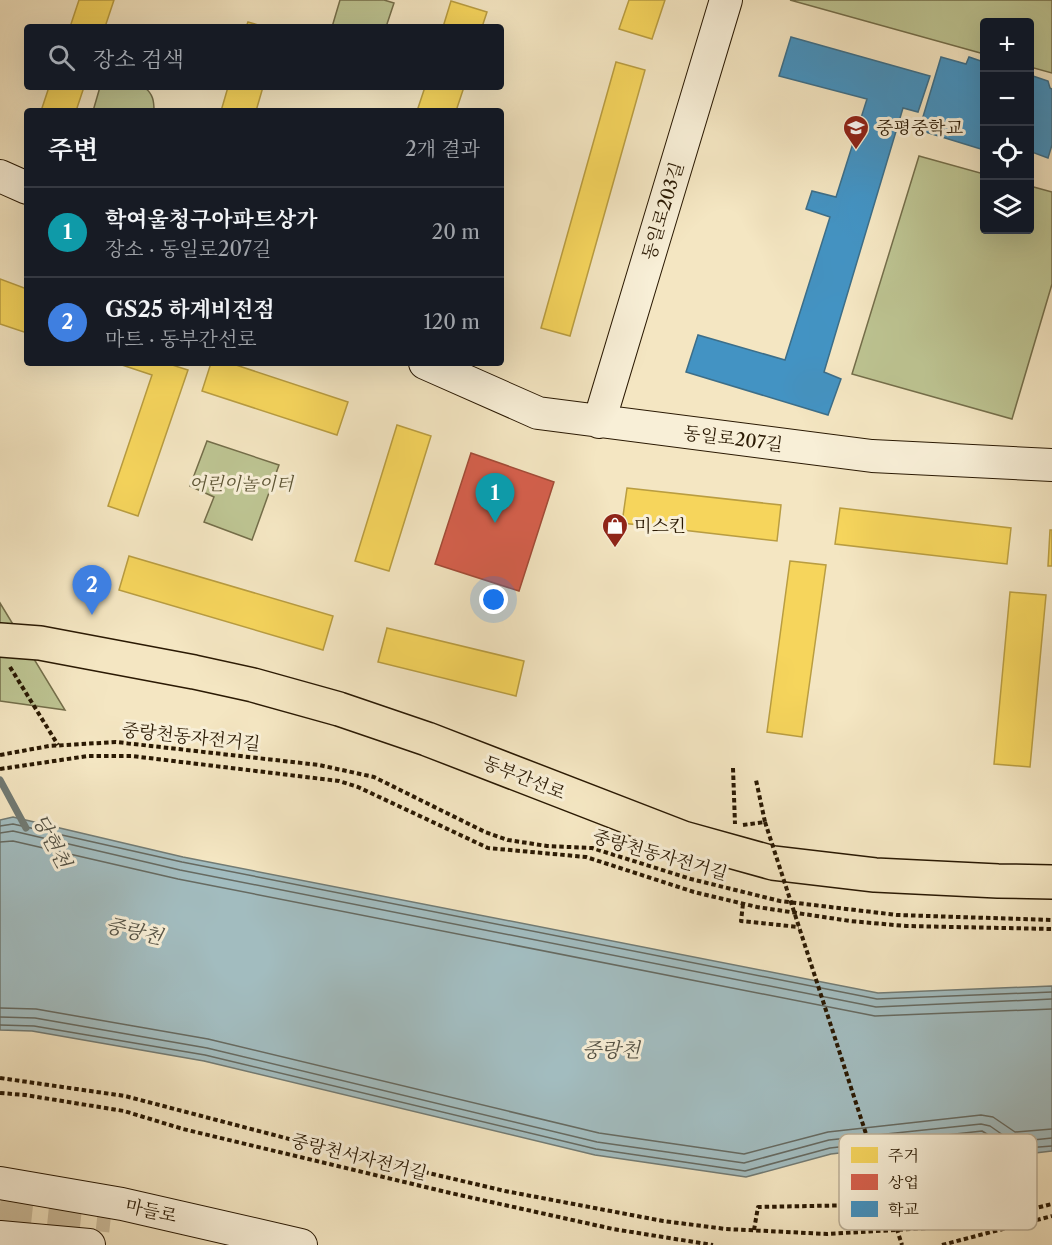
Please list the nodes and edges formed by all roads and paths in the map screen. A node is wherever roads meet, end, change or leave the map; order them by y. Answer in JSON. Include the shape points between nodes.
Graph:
{"nodes":[{"id":1,"x":726,"y":0,"type":"edge"},
{"id":2,"x":0,"y":176,"type":"edge"},
{"id":3,"x":24,"y":187,"type":"edge"},
{"id":4,"x":431,"y":366,"type":"edge"},
{"id":5,"x":599,"y":422,"type":"junction"},
{"id":6,"x":1052,"y":465,"type":"edge"},
{"id":7,"x":3,"y":650,"type":"edge"},
{"id":8,"x":59,"y":746,"type":"junction"},
{"id":9,"x":0,"y":754,"type":"edge"},
{"id":10,"x":733,"y":768,"type":"dead end"},
{"id":11,"x":0,"y":769,"type":"edge"},
{"id":12,"x":756,"y":780,"type":"dead end"},
{"id":13,"x":765,"y":822,"type":"junction"},
{"id":14,"x":1052,"y":882,"type":"edge"},
{"id":15,"x":742,"y":904,"type":"junction"},
{"id":16,"x":1052,"y":920,"type":"edge"},
{"id":17,"x":799,"y":927,"type":"junction"},
{"id":18,"x":1052,"y":929,"type":"edge"},
{"id":19,"x":0,"y":1078,"type":"edge"},
{"id":20,"x":0,"y":1093,"type":"edge"},
{"id":21,"x":867,"y":1134,"type":"edge"},
{"id":22,"x":0,"y":1183,"type":"edge"},
{"id":23,"x":1052,"y":1204,"type":"edge"},
{"id":24,"x":839,"y":1206,"type":"edge"},
{"id":25,"x":1037,"y":1208,"type":"edge"},
{"id":26,"x":1052,"y":1216,"type":"edge"},
{"id":27,"x":1037,"y":1220,"type":"edge"},
{"id":28,"x":754,"y":1230,"type":"junction"},
{"id":29,"x":897,"y":1230,"type":"edge"},
{"id":30,"x":899,"y":1230,"type":"edge"},
{"id":31,"x":999,"y":1230,"type":"edge"},
{"id":32,"x":0,"y":1237,"type":"edge"},
{"id":33,"x":89,"y":1245,"type":"edge"},
{"id":34,"x":301,"y":1245,"type":"edge"},
{"id":35,"x":713,"y":1245,"type":"edge"},
{"id":36,"x":902,"y":1245,"type":"edge"},
{"id":37,"x":942,"y":1245,"type":"edge"}],
"edges":[{"from":1,"to":5,"type":"street","name":"동일로203길"},
{"from":2,"to":3,"type":"street"},
{"from":4,"to":5,"type":"street","name":"동일로207길","via":[[538,413]]},
{"from":5,"to":6,"type":"street","name":"동일로207길","via":[[872,456]]},
{"from":7,"to":8,"type":"path"},
{"from":7,"to":14,"type":"highway","name":"동부간선로","via":[[40,643],[254,685],[427,739],[682,838],[773,863],[875,875]]},
{"from":8,"to":9,"type":"path","name":"중랑천동자전거길"},
{"from":8,"to":16,"type":"path","name":"중랑천동자전거길","via":[[116,742],[350,771],[374,777],[508,840],[592,848],[780,901],[897,915]]},
{"from":10,"to":13,"type":"path","via":[[735,827]]},
{"from":11,"to":15,"type":"path","via":[[88,756],[132,756],[339,781],[488,848],[586,857]]},
{"from":12,"to":13,"type":"path"},
{"from":13,"to":17,"type":"path","bridge":true},
{"from":15,"to":17,"type":"path","via":[[741,921]]},
{"from":15,"to":18,"type":"path","via":[[906,926]]},
{"from":17,"to":21,"type":"path","bridge":true},
{"from":19,"to":28,"type":"path","via":[[125,1095],[505,1191],[663,1221]]},
{"from":20,"to":35,"type":"path","name":"중랑천서자전거길","via":[[124,1111],[183,1129],[446,1192],[613,1229]]},
{"from":22,"to":34,"type":"street","name":"마들로","via":[[122,1204]]},
{"from":23,"to":25,"type":"path"},
{"from":24,"to":28,"type":"path","via":[[758,1207]]},
{"from":26,"to":27,"type":"path"},
{"from":28,"to":30,"type":"path","via":[[827,1234]]},
{"from":29,"to":36,"type":"path","bridge":true},
{"from":31,"to":37,"type":"path"},
{"from":32,"to":33,"type":"street"}]}
